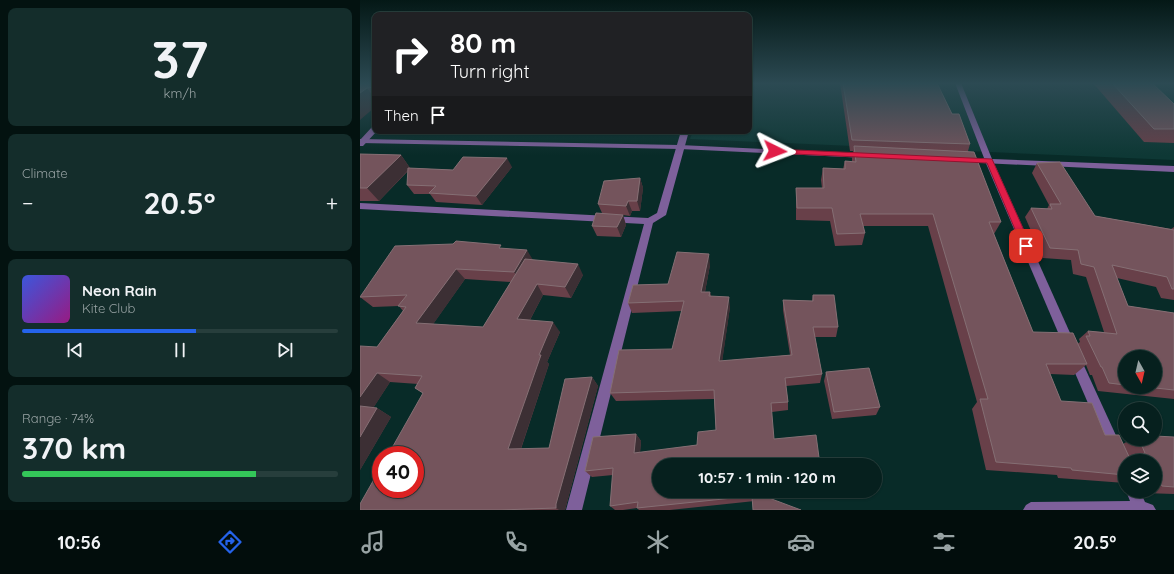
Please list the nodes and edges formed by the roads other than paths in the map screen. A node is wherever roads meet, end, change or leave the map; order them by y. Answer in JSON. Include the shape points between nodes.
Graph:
{"nodes":[{"id":1,"x":967,"y":107,"type":"edge"},
{"id":2,"x":372,"y":132,"type":"edge"},
{"id":3,"x":684,"y":134,"type":"edge"},
{"id":4,"x":361,"y":142,"type":"edge"},
{"id":5,"x":680,"y":146,"type":"junction"},
{"id":6,"x":878,"y":156,"type":"edge"},
{"id":7,"x":958,"y":159,"type":"edge"},
{"id":8,"x":989,"y":161,"type":"junction"},
{"id":9,"x":1174,"y":169,"type":"edge"},
{"id":10,"x":360,"y":206,"type":"edge"},
{"id":11,"x":649,"y":221,"type":"junction"},
{"id":12,"x":1118,"y":457,"type":"edge"},
{"id":13,"x":1137,"y":498,"type":"edge"},
{"id":14,"x":1143,"y":509,"type":"edge"},
{"id":15,"x":574,"y":510,"type":"edge"},
{"id":16,"x":1031,"y":510,"type":"edge"}],
"edges":[{"from":1,"to":8,"type":"street"},
{"from":2,"to":4,"type":"street"},
{"from":3,"to":5,"type":"street"},
{"from":4,"to":5,"type":"street"},
{"from":5,"to":6,"type":"street"},
{"from":5,"to":11,"type":"street","via":[[661,215]]},
{"from":7,"to":8,"type":"street"},
{"from":8,"to":9,"type":"street"},
{"from":8,"to":12,"type":"street"},
{"from":10,"to":11,"type":"street"},
{"from":11,"to":15,"type":"street"},
{"from":13,"to":14,"type":"street"},
{"from":14,"to":16,"type":"street"}]}
